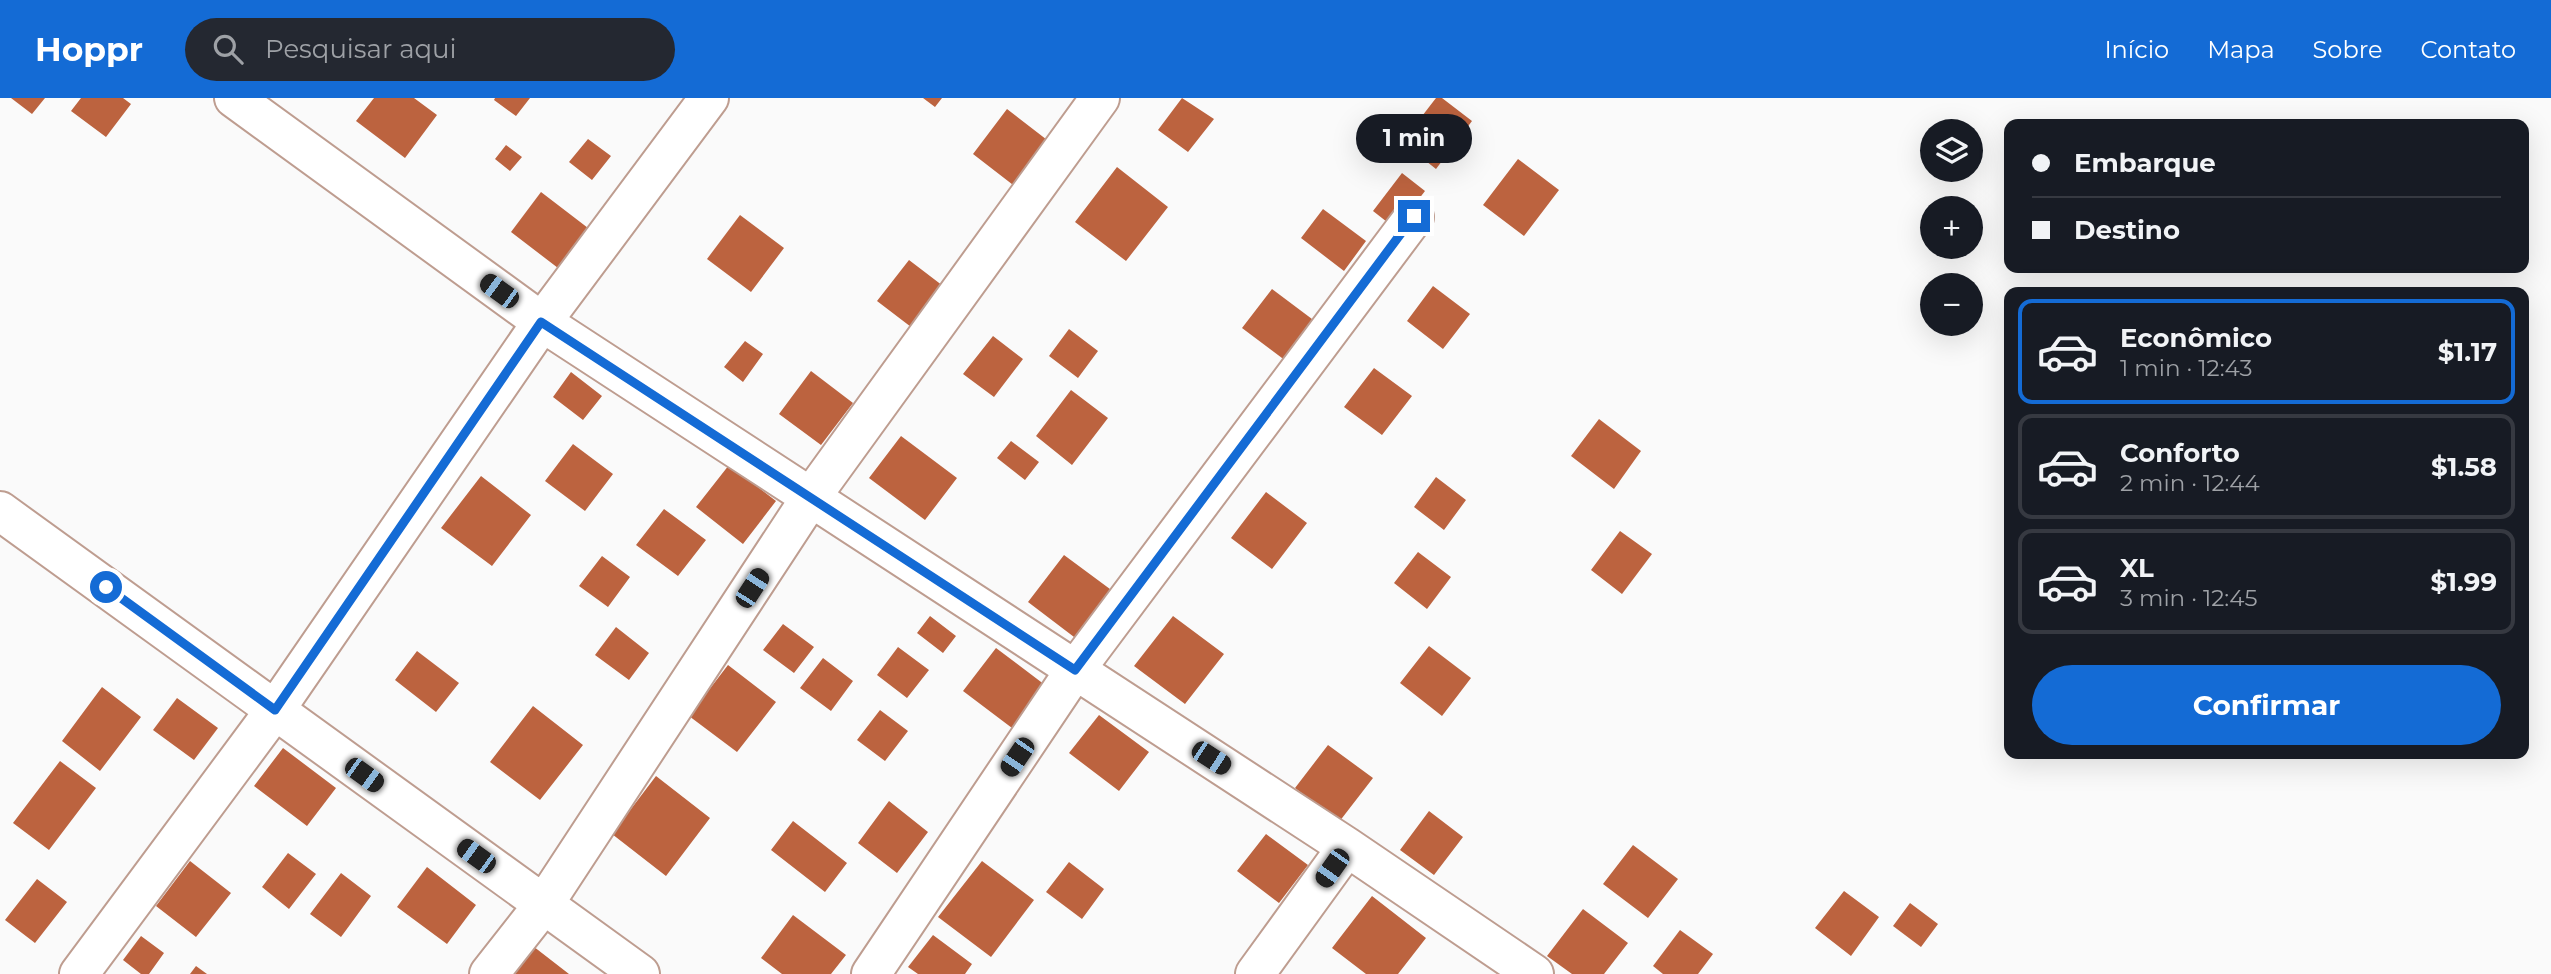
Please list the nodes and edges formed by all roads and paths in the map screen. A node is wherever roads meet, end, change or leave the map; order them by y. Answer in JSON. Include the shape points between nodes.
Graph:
{"nodes":[{"id":1,"x":234,"y":98,"type":"edge"},
{"id":2,"x":709,"y":98,"type":"edge"},
{"id":3,"x":1100,"y":98,"type":"edge"},
{"id":4,"x":275,"y":110,"type":"edge"},
{"id":5,"x":1414,"y":216,"type":"dead end"},
{"id":6,"x":541,"y":322,"type":"junction"},
{"id":7,"x":811,"y":497,"type":"junction"},
{"id":8,"x":0,"y":511,"type":"edge"},
{"id":9,"x":1075,"y":670,"type":"junction"},
{"id":10,"x":275,"y":710,"type":"junction"},
{"id":11,"x":1347,"y":847,"type":"junction"},
{"id":12,"x":544,"y":905,"type":"junction"},
{"id":13,"x":79,"y":974,"type":"edge"},
{"id":14,"x":489,"y":974,"type":"edge"},
{"id":15,"x":640,"y":974,"type":"edge"},
{"id":16,"x":871,"y":974,"type":"edge"},
{"id":17,"x":1255,"y":974,"type":"edge"},
{"id":18,"x":1534,"y":974,"type":"edge"}],
"edges":[{"from":1,"to":4,"type":"street"},
{"from":2,"to":6,"type":"street"},
{"from":3,"to":7,"type":"street"},
{"from":4,"to":6,"type":"street"},
{"from":5,"to":9,"type":"street"},
{"from":6,"to":7,"type":"street"},
{"from":6,"to":10,"type":"street"},
{"from":7,"to":9,"type":"street"},
{"from":7,"to":12,"type":"street"},
{"from":8,"to":10,"type":"street"},
{"from":9,"to":11,"type":"street"},
{"from":9,"to":16,"type":"street"},
{"from":10,"to":12,"type":"street"},
{"from":10,"to":13,"type":"street"},
{"from":11,"to":17,"type":"street"},
{"from":11,"to":18,"type":"street"},
{"from":12,"to":14,"type":"street"},
{"from":12,"to":15,"type":"street"}]}
